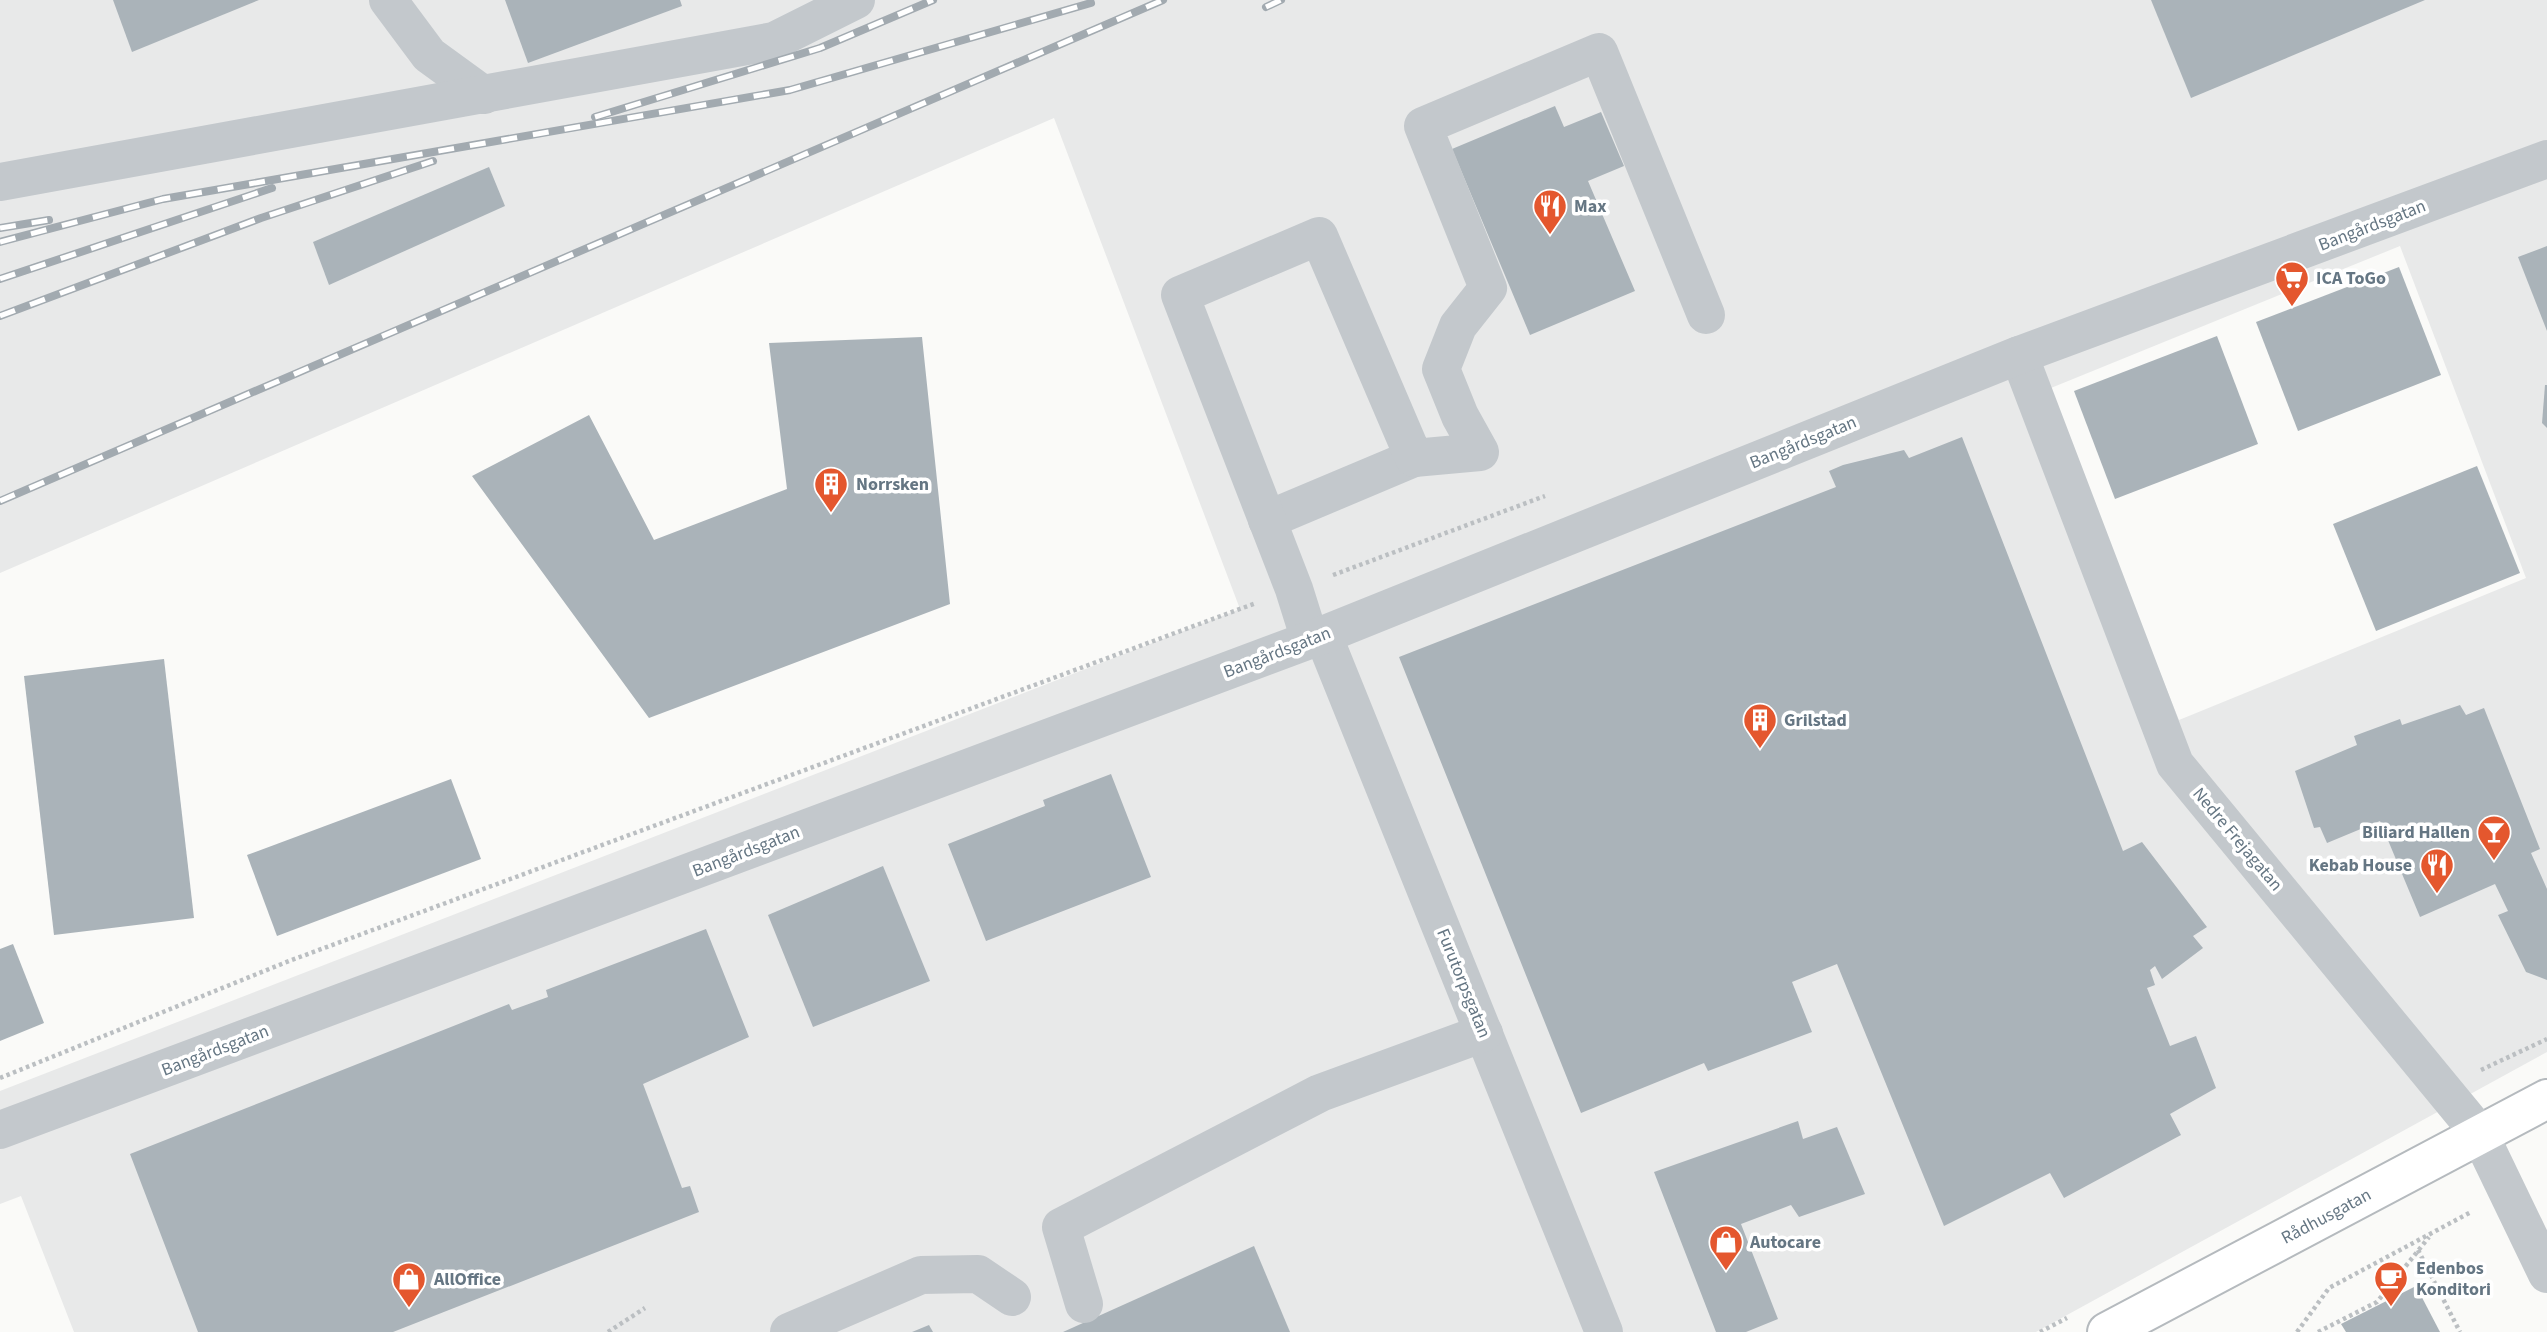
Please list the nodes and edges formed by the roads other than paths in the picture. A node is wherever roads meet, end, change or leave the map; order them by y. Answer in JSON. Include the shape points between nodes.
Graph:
{"nodes":[{"id":1,"x":388,"y":0,"type":"edge"},
{"id":2,"x":856,"y":0,"type":"edge"},
{"id":3,"x":484,"y":95,"type":"junction"},
{"id":4,"x":2547,"y":159,"type":"edge"},
{"id":5,"x":0,"y":182,"type":"edge"},
{"id":6,"x":1706,"y":315,"type":"dead end"},
{"id":7,"x":2019,"y":355,"type":"junction"},
{"id":8,"x":1414,"y":457,"type":"junction"},
{"id":9,"x":1267,"y":520,"type":"junction"},
{"id":10,"x":1316,"y":637,"type":"junction"},
{"id":11,"x":1484,"y":1033,"type":"junction"},
{"id":12,"x":2547,"y":1099,"type":"edge"},
{"id":13,"x":0,"y":1130,"type":"edge"},
{"id":14,"x":2480,"y":1133,"type":"junction"},
{"id":15,"x":2547,"y":1274,"type":"edge"},
{"id":16,"x":1012,"y":1297,"type":"dead end"},
{"id":17,"x":1084,"y":1304,"type":"dead end"},
{"id":18,"x":789,"y":1332,"type":"edge"},
{"id":19,"x":1604,"y":1332,"type":"edge"},
{"id":20,"x":2107,"y":1332,"type":"edge"}],
"edges":[{"from":1,"to":3,"type":"street","via":[[429,55]]},
{"from":2,"to":3,"type":"street","via":[[774,41]]},
{"from":3,"to":5,"type":"street"},
{"from":4,"to":7,"type":"street","name":"Bangårdsgatan"},
{"from":6,"to":8,"type":"street","via":[[1599,52],[1423,126],[1488,288],[1458,326],[1441,369],[1480,452]]},
{"from":7,"to":10,"type":"street","name":"Bangårdsgatan"},
{"from":7,"to":14,"type":"street","name":"Nedre Frejagatan","via":[[2175,764]]},
{"from":8,"to":9,"type":"street"},
{"from":8,"to":9,"type":"street","name":"Furutorpsgatan","via":[[1319,236],[1180,295]]},
{"from":9,"to":10,"type":"street","name":"Furutorpsgatan"},
{"from":10,"to":11,"type":"street","name":"Furutorpsgatan"},
{"from":10,"to":13,"type":"street","name":"Bangårdsgatan"},
{"from":11,"to":17,"type":"street","via":[[1320,1093],[1061,1227]]},
{"from":11,"to":19,"type":"street","name":"Furutorpsgatan"},
{"from":12,"to":14,"type":"main road","name":"Rådhusgatan"},
{"from":14,"to":15,"type":"street","name":"Nedre Frejagatan"},
{"from":14,"to":20,"type":"main road","name":"Rådhusgatan"},
{"from":16,"to":18,"type":"street","via":[[978,1274],[920,1276]]}]}
